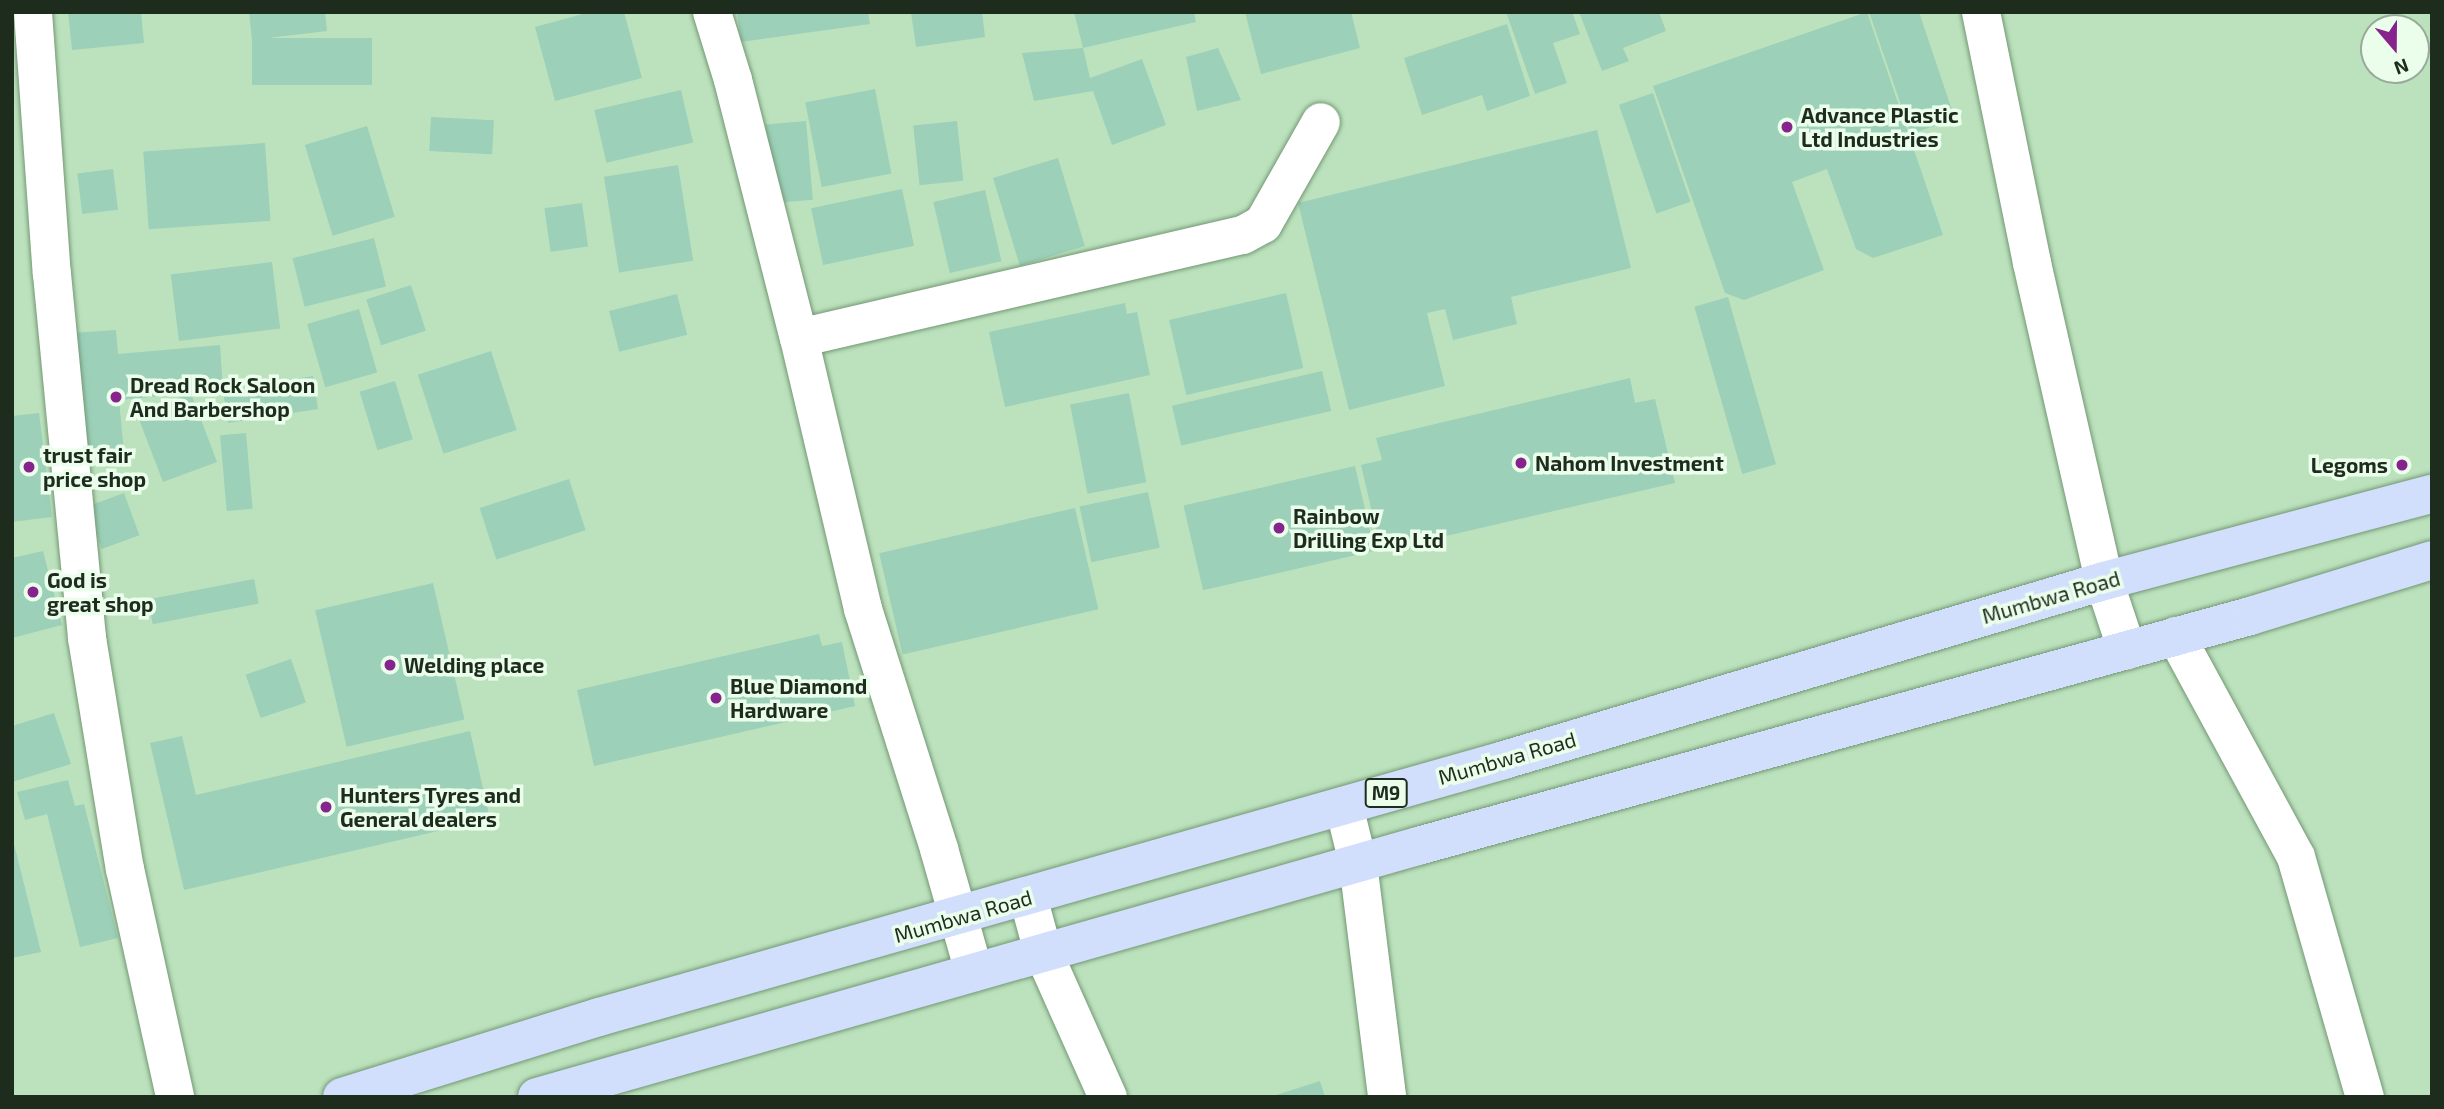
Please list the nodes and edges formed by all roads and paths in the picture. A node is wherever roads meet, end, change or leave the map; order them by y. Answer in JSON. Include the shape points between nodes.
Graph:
{"nodes":[{"id":1,"x":33,"y":12,"type":"edge"},
{"id":2,"x":712,"y":12,"type":"edge"},
{"id":3,"x":1981,"y":12,"type":"edge"},
{"id":4,"x":1321,"y":122,"type":"dead end"},
{"id":5,"x":799,"y":338,"type":"junction"},
{"id":6,"x":2432,"y":494,"type":"edge"},
{"id":7,"x":2432,"y":560,"type":"edge"},
{"id":8,"x":2104,"y":581,"type":"junction"},
{"id":9,"x":2176,"y":636,"type":"junction"},
{"id":10,"x":2127,"y":650,"type":"junction"},
{"id":11,"x":1344,"y":806,"type":"junction"},
{"id":12,"x":1359,"y":863,"type":"junction"},
{"id":13,"x":1028,"y":897,"type":"junction"},
{"id":14,"x":958,"y":918,"type":"junction"},
{"id":15,"x":1042,"y":951,"type":"junction"},
{"id":16,"x":974,"y":972,"type":"junction"},
{"id":17,"x":175,"y":1097,"type":"edge"},
{"id":18,"x":342,"y":1097,"type":"edge"},
{"id":19,"x":537,"y":1097,"type":"edge"},
{"id":20,"x":1108,"y":1097,"type":"edge"},
{"id":21,"x":1387,"y":1097,"type":"edge"},
{"id":22,"x":2365,"y":1097,"type":"edge"}],
"edges":[{"from":1,"to":17,"type":"street","via":[[52,274],[87,638],[125,869]]},
{"from":2,"to":5,"type":"street"},
{"from":3,"to":8,"type":"street"},
{"from":4,"to":5,"type":"street","via":[[1263,224],[1243,235]]},
{"from":5,"to":14,"type":"street","via":[[863,608]]},
{"from":6,"to":8,"type":"main road","name":"Mumbwa Road","number":"M9"},
{"from":7,"to":9,"type":"main road"},
{"from":8,"to":10,"type":"street"},
{"from":8,"to":11,"type":"main road","name":"Mumbwa Road","number":"M9"},
{"from":9,"to":10,"type":"main road"},
{"from":9,"to":22,"type":"street","via":[[2296,857]]},
{"from":10,"to":12,"type":"main road"},
{"from":11,"to":12,"type":"street"},
{"from":11,"to":13,"type":"main road","name":"Mumbwa Road","number":"M9"},
{"from":12,"to":15,"type":"main road"},
{"from":12,"to":21,"type":"street"},
{"from":13,"to":14,"type":"main road","name":"Mumbwa Road","number":"M9"},
{"from":13,"to":15,"type":"street"},
{"from":14,"to":16,"type":"street"},
{"from":14,"to":18,"type":"main road","name":"Mumbwa Road","number":"M9","via":[[599,1017]]},
{"from":15,"to":16,"type":"main road"},
{"from":15,"to":20,"type":"street"},
{"from":16,"to":19,"type":"main road"}]}
